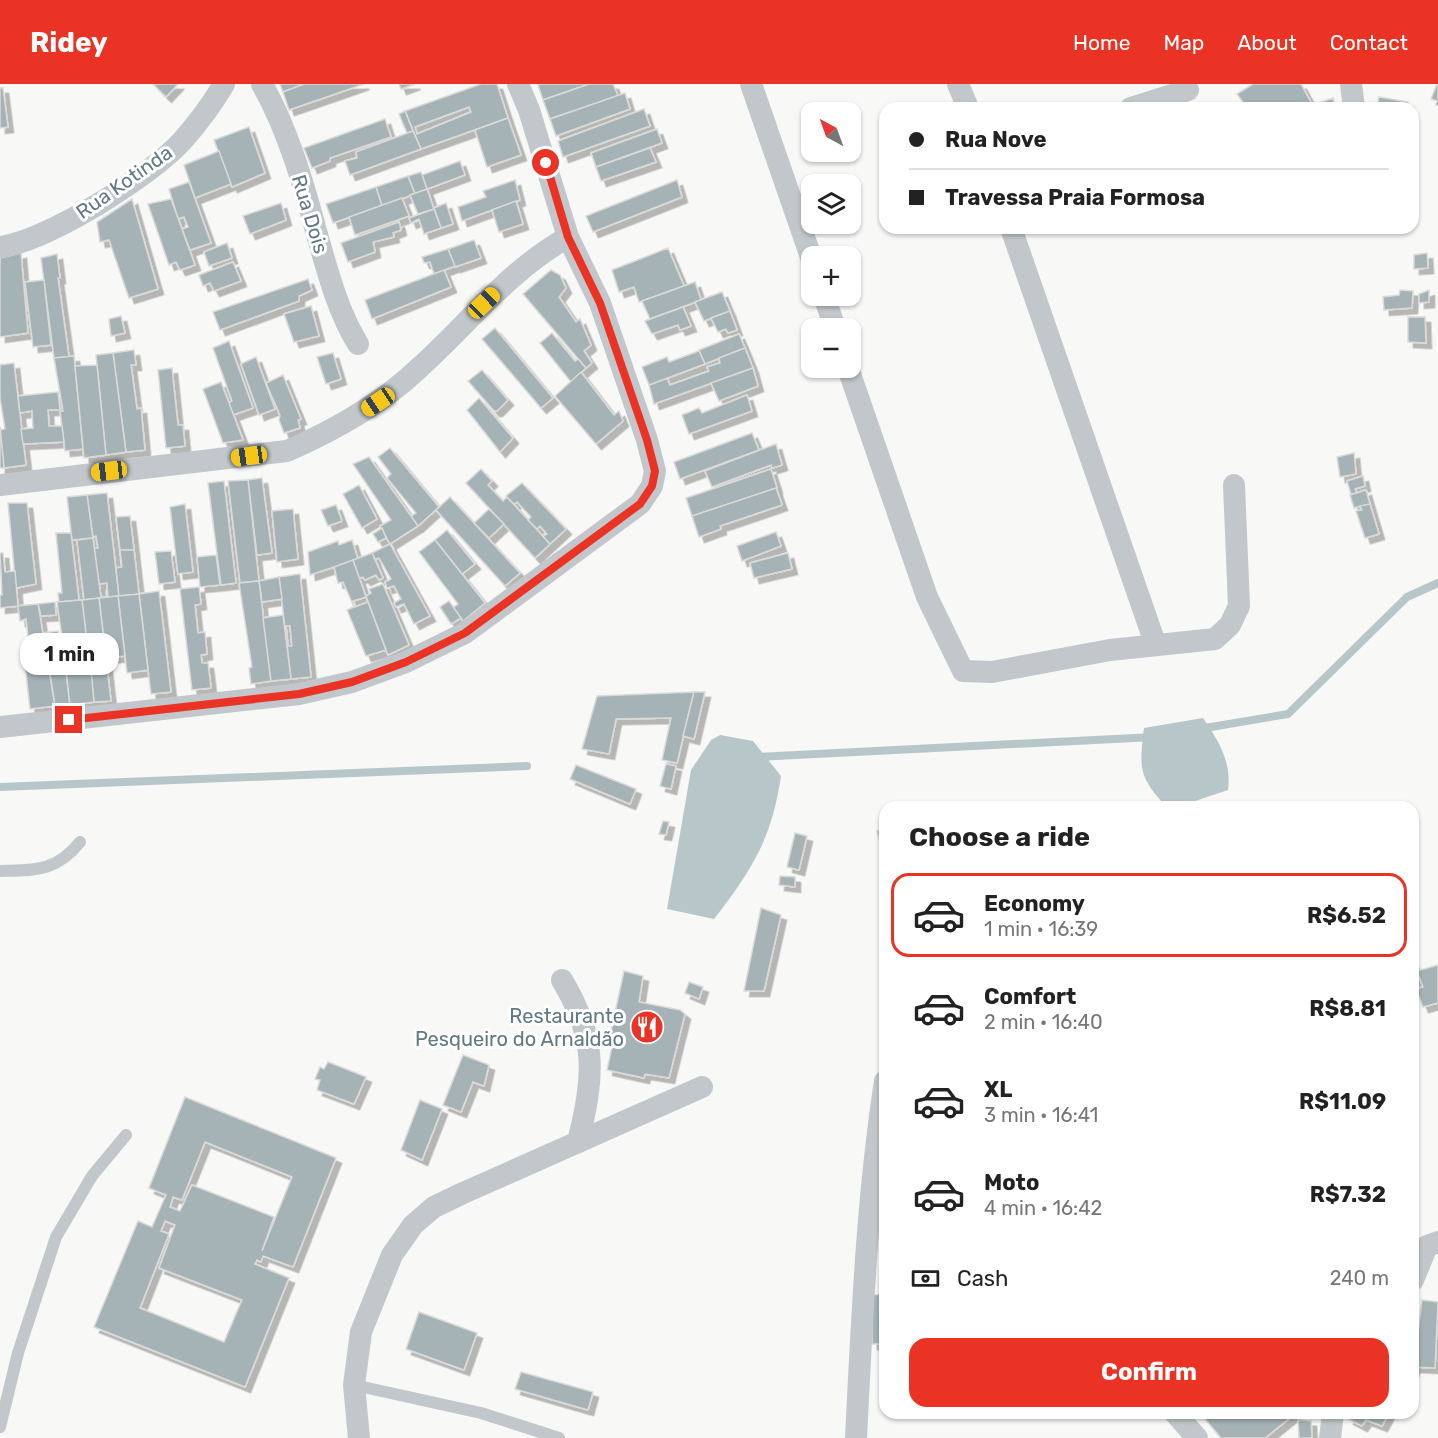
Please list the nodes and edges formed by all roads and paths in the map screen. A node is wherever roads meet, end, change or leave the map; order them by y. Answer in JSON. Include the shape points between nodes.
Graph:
{"nodes":[{"id":1,"x":224,"y":84,"type":"edge"},
{"id":2,"x":262,"y":84,"type":"edge"},
{"id":3,"x":518,"y":84,"type":"edge"},
{"id":4,"x":751,"y":84,"type":"edge"},
{"id":5,"x":958,"y":84,"type":"edge"},
{"id":6,"x":1352,"y":84,"type":"edge"},
{"id":7,"x":1188,"y":90,"type":"dead end"},
{"id":8,"x":966,"y":102,"type":"edge"},
{"id":9,"x":1150,"y":102,"type":"edge"},
{"id":10,"x":1354,"y":102,"type":"edge"},
{"id":11,"x":1013,"y":234,"type":"edge"},
{"id":12,"x":568,"y":237,"type":"junction"},
{"id":13,"x":807,"y":246,"type":"edge"},
{"id":14,"x":0,"y":247,"type":"edge"},
{"id":15,"x":358,"y":344,"type":"dead end"},
{"id":16,"x":851,"y":378,"type":"edge"},
{"id":17,"x":0,"y":485,"type":"edge"},
{"id":18,"x":1234,"y":485,"type":"dead end"},
{"id":19,"x":1155,"y":643,"type":"junction"},
{"id":20,"x":0,"y":727,"type":"edge"},
{"id":21,"x":80,"y":842,"type":"dead end"},
{"id":22,"x":0,"y":871,"type":"edge"},
{"id":23,"x":562,"y":980,"type":"dead end"},
{"id":24,"x":702,"y":1087,"type":"dead end"},
{"id":25,"x":879,"y":1121,"type":"edge"},
{"id":26,"x":126,"y":1135,"type":"dead end"},
{"id":27,"x":578,"y":1142,"type":"junction"},
{"id":28,"x":1438,"y":1242,"type":"edge"},
{"id":29,"x":1419,"y":1265,"type":"edge"},
{"id":30,"x":354,"y":1386,"type":"junction"},
{"id":31,"x":1180,"y":1419,"type":"edge"},
{"id":32,"x":1332,"y":1419,"type":"edge"},
{"id":33,"x":0,"y":1427,"type":"edge"},
{"id":34,"x":358,"y":1438,"type":"edge"},
{"id":35,"x":559,"y":1438,"type":"edge"},
{"id":36,"x":856,"y":1438,"type":"edge"},
{"id":37,"x":1197,"y":1438,"type":"edge"},
{"id":38,"x":1330,"y":1438,"type":"edge"}],
"edges":[{"from":1,"to":14,"type":"street","name":"Rua Kotinda","via":[[182,142],[132,181],[93,208],[39,234]]},
{"from":2,"to":15,"type":"street","name":"Rua Dois","via":[[275,106],[331,283]]},
{"from":3,"to":12,"type":"street"},
{"from":4,"to":13,"type":"street"},
{"from":5,"to":8,"type":"street"},
{"from":6,"to":10,"type":"street"},
{"from":7,"to":9,"type":"street"},
{"from":11,"to":19,"type":"street"},
{"from":12,"to":17,"type":"street","via":[[514,274],[418,370],[378,402],[328,433],[287,451]]},
{"from":12,"to":20,"type":"street","via":[[600,303],[647,440],[655,471],[652,486],[640,504],[465,633],[406,662],[352,682],[299,694]]},
{"from":16,"to":19,"type":"street","via":[[927,597],[963,671],[992,672]]},
{"from":18,"to":19,"type":"street","via":[[1239,606],[1230,624],[1215,639]]},
{"from":21,"to":22,"type":"lane","via":[[56,865],[38,870]]},
{"from":23,"to":27,"type":"street","via":[[579,1009],[587,1037],[590,1072]]},
{"from":24,"to":27,"type":"street"},
{"from":25,"to":36,"type":"street","via":[[862,1299]]},
{"from":26,"to":33,"type":"lane","via":[[92,1176],[56,1237],[18,1353]]},
{"from":27,"to":30,"type":"street","via":[[434,1207],[413,1225],[392,1255],[361,1332]]},
{"from":28,"to":29,"type":"street","via":[[1427,1246]]},
{"from":30,"to":34,"type":"street"},
{"from":30,"to":35,"type":"lane","via":[[481,1413]]},
{"from":31,"to":37,"type":"street"},
{"from":32,"to":38,"type":"street"}]}
